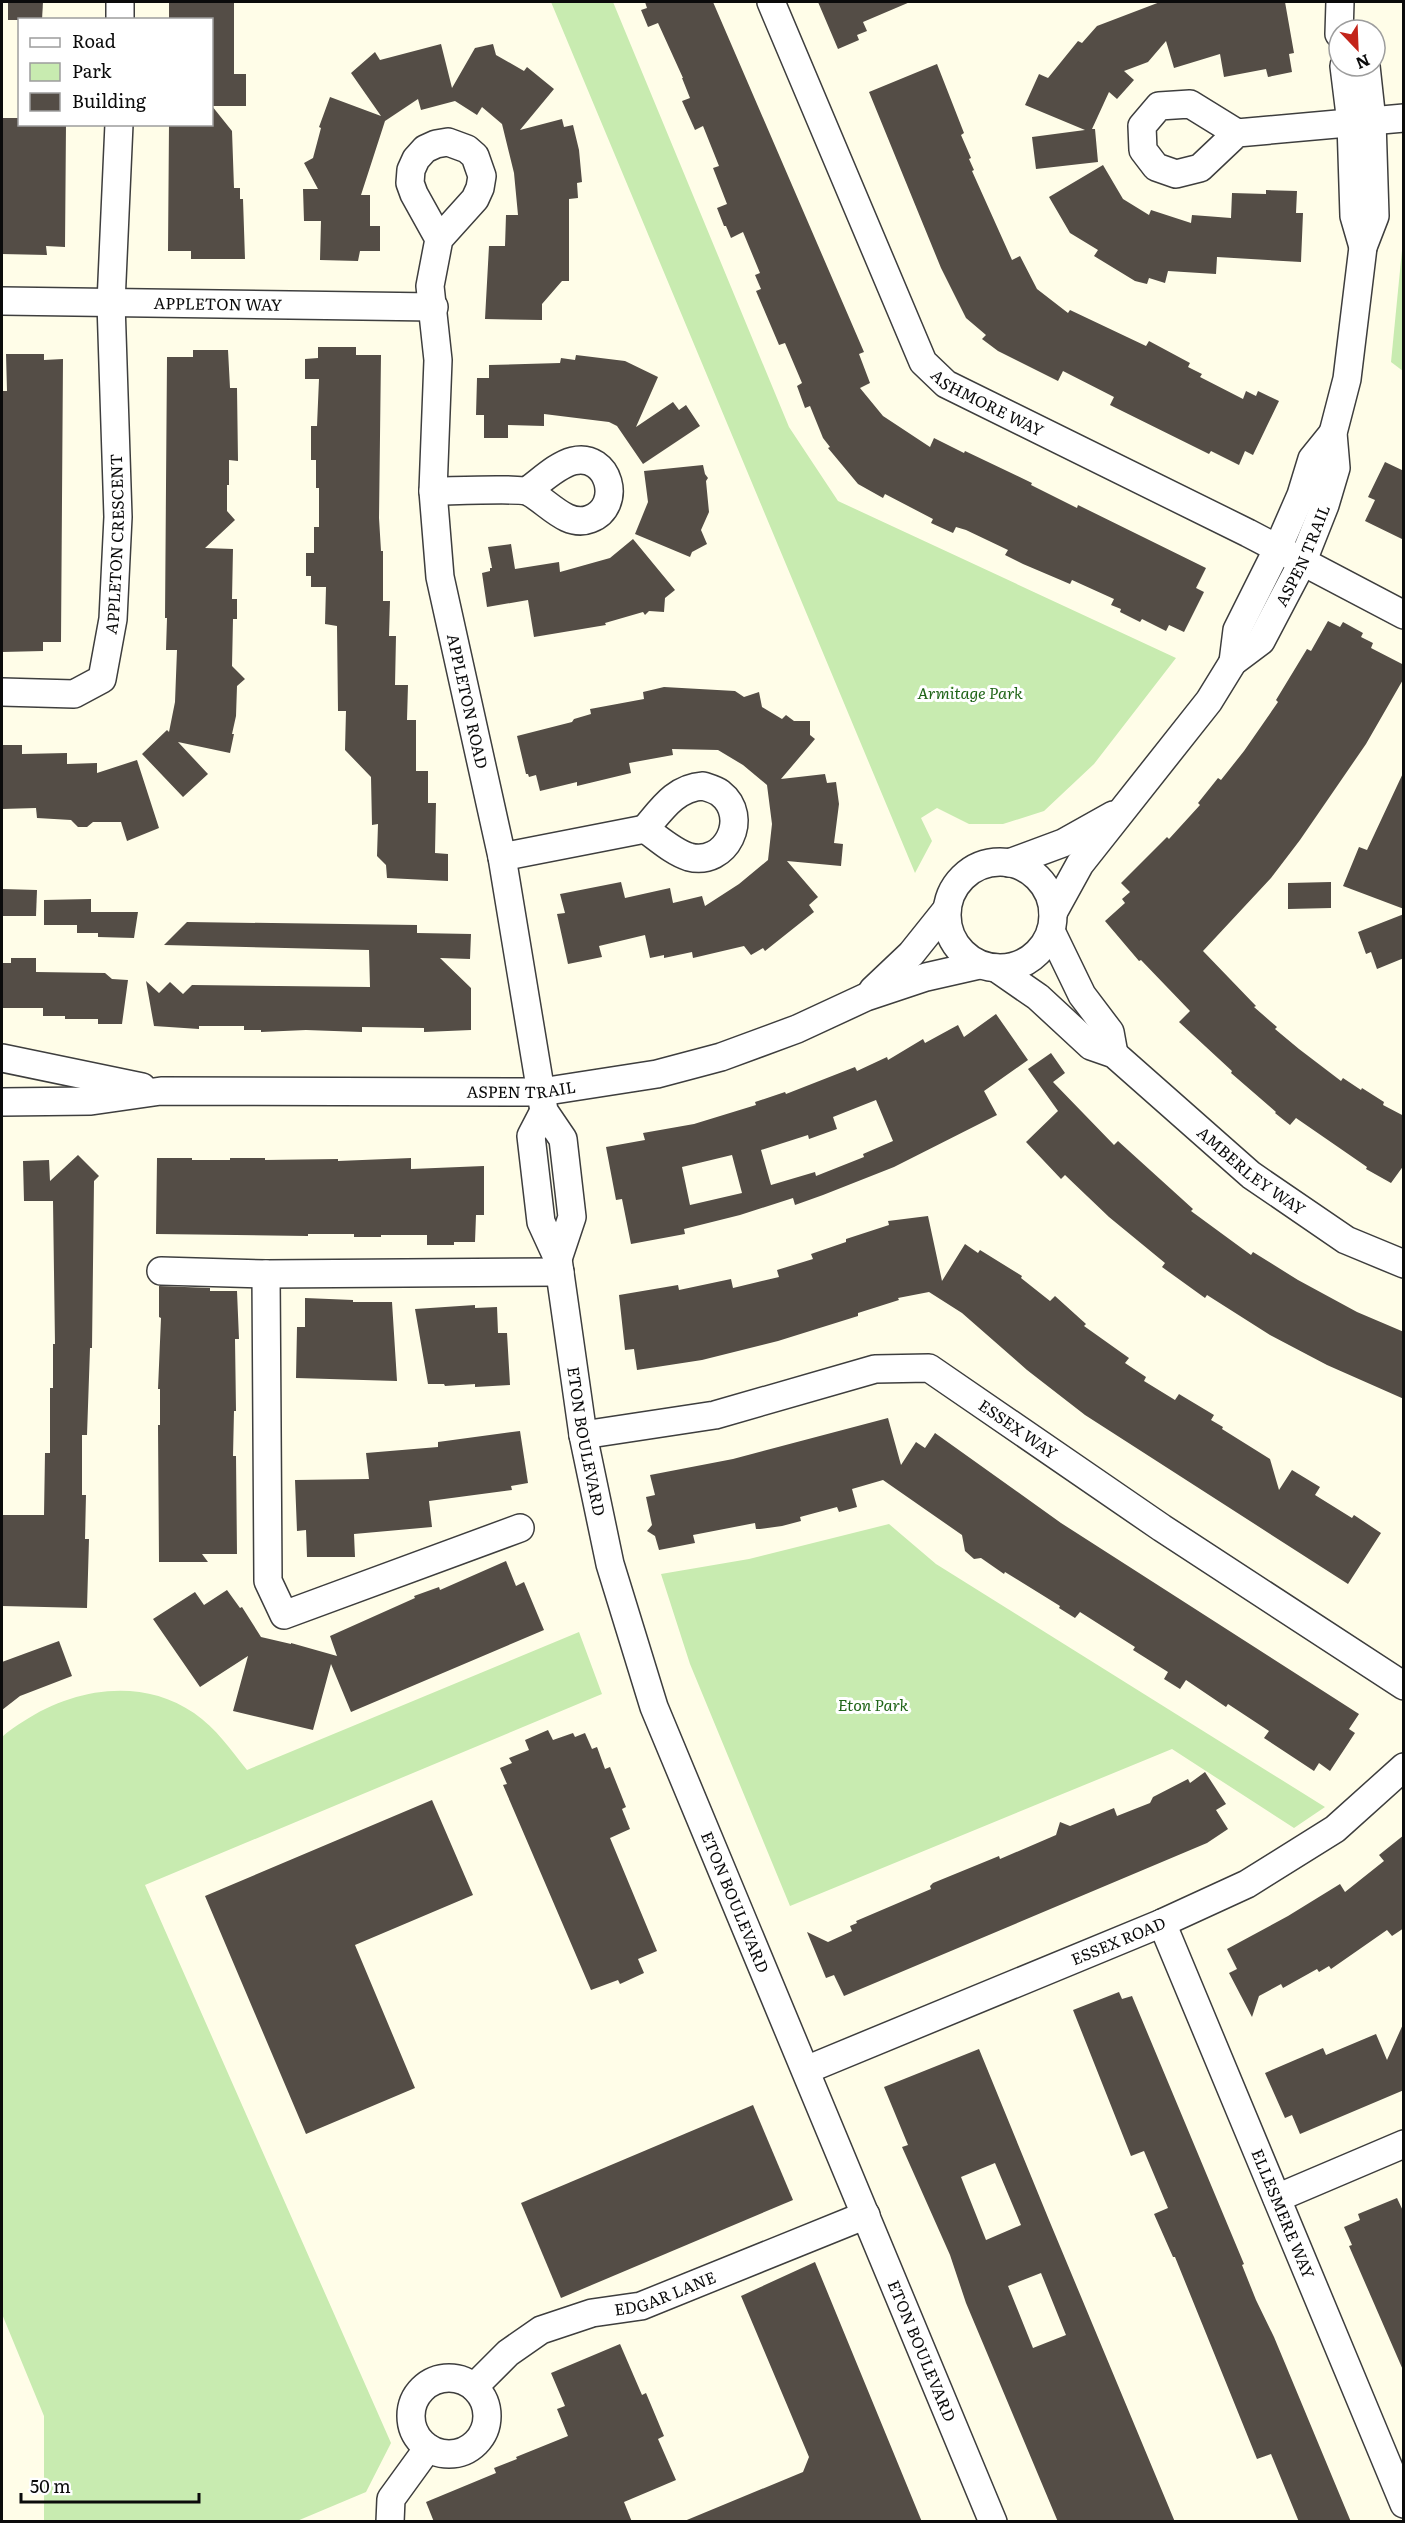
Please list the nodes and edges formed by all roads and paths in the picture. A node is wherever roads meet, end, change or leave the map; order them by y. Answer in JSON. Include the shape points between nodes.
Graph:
{"nodes":[{"id":1,"x":120,"y":2,"type":"edge"},
{"id":2,"x":771,"y":2,"type":"edge"},
{"id":3,"x":1343,"y":2,"type":"edge"},
{"id":4,"x":120,"y":18,"type":"edge"},
{"id":5,"x":1341,"y":18,"type":"edge"},
{"id":6,"x":1352,"y":18,"type":"edge"},
{"id":7,"x":1348,"y":78,"type":"edge"},
{"id":8,"x":1365,"y":78,"type":"edge"},
{"id":9,"x":1404,"y":118,"type":"edge"},
{"id":10,"x":1361,"y":122,"type":"junction"},
{"id":11,"x":119,"y":126,"type":"edge"},
{"id":12,"x":1237,"y":133,"type":"dead end"},
{"id":13,"x":439,"y":240,"type":"dead end"},
{"id":14,"x":2,"y":301,"type":"edge"},
{"id":15,"x":111,"y":303,"type":"junction"},
{"id":16,"x":434,"y":307,"type":"junction"},
{"id":17,"x":1333,"y":433,"type":"junction"},
{"id":18,"x":433,"y":491,"type":"junction"},
{"id":19,"x":527,"y":491,"type":"dead end"},
{"id":20,"x":1277,"y":550,"type":"junction"},
{"id":21,"x":1302,"y":563,"type":"junction"},
{"id":22,"x":1404,"y":615,"type":"edge"},
{"id":23,"x":1233,"y":662,"type":"junction"},
{"id":24,"x":2,"y":692,"type":"edge"},
{"id":25,"x":1124,"y":808,"type":"junction"},
{"id":26,"x":645,"y":829,"type":"dead end"},
{"id":27,"x":502,"y":857,"type":"junction"},
{"id":28,"x":1009,"y":863,"type":"junction"},
{"id":29,"x":947,"y":909,"type":"junction"},
{"id":30,"x":1052,"y":922,"type":"junction"},
{"id":31,"x":987,"y":967,"type":"junction"},
{"id":32,"x":866,"y":997,"type":"junction"},
{"id":33,"x":1114,"y":1054,"type":"junction"},
{"id":34,"x":2,"y":1058,"type":"edge"},
{"id":35,"x":161,"y":1091,"type":"junction"},
{"id":36,"x":542,"y":1101,"type":"junction"},
{"id":37,"x":2,"y":1102,"type":"edge"},
{"id":38,"x":1404,"y":1264,"type":"edge"},
{"id":39,"x":559,"y":1265,"type":"junction"},
{"id":40,"x":161,"y":1271,"type":"dead end"},
{"id":41,"x":266,"y":1274,"type":"junction"},
{"id":42,"x":583,"y":1435,"type":"junction"},
{"id":43,"x":520,"y":1528,"type":"dead end"},
{"id":44,"x":1404,"y":1686,"type":"edge"},
{"id":45,"x":1404,"y":1767,"type":"edge"},
{"id":46,"x":1162,"y":1923,"type":"junction"},
{"id":47,"x":806,"y":2070,"type":"junction"},
{"id":48,"x":1404,"y":2144,"type":"edge"},
{"id":49,"x":1277,"y":2198,"type":"junction"},
{"id":50,"x":866,"y":2215,"type":"junction"},
{"id":51,"x":474,"y":2387,"type":"junction"},
{"id":52,"x":428,"y":2448,"type":"junction"},
{"id":53,"x":1404,"y":2504,"type":"edge"},
{"id":54,"x":390,"y":2522,"type":"edge"},
{"id":55,"x":993,"y":2522,"type":"edge"}],
"edges":[{"from":1,"to":4,"type":"street"},
{"from":2,"to":20,"type":"street","name":"ASHMORE WAY","via":[[923,362],[946,384]]},
{"from":3,"to":5,"type":"street"},
{"from":3,"to":6,"type":"street"},
{"from":7,"to":10,"type":"street","name":"ASPEN TRAIL"},
{"from":8,"to":10,"type":"street","name":"ASPEN TRAIL"},
{"from":9,"to":10,"type":"street"},
{"from":10,"to":12,"type":"street"},
{"from":10,"to":17,"type":"street","name":"ASPEN TRAIL","via":[[1353,216],[1363,247],[1347,379]]},
{"from":11,"to":15,"type":"street"},
{"from":13,"to":16,"type":"street","name":"APPLETON ROAD","via":[[430,286]]},
{"from":14,"to":15,"type":"street","name":"APPLETON WAY"},
{"from":15,"to":16,"type":"street","name":"APPLETON WAY"},
{"from":15,"to":24,"type":"street","name":"APPLETON CRESCENT","via":[[118,517],[112,619],[102,679],[74,694]]},
{"from":16,"to":18,"type":"street","name":"APPLETON ROAD","via":[[438,360]]},
{"from":17,"to":20,"type":"street","name":"ASPEN TRAIL","via":[[1312,459]]},
{"from":17,"to":21,"type":"street","name":"ASPEN TRAIL","via":[[1335,468]]},
{"from":18,"to":19,"type":"street"},
{"from":18,"to":27,"type":"street","name":"APPLETON ROAD","via":[[440,577]]},
{"from":20,"to":21,"type":"street","name":"ASHMORE WAY"},
{"from":20,"to":23,"type":"street","name":"ASPEN TRAIL","via":[[1237,630]]},
{"from":21,"to":22,"type":"street","name":"ASHMORE WAY"},
{"from":21,"to":23,"type":"street","name":"ASPEN TRAIL","via":[[1261,641]]},
{"from":23,"to":25,"type":"street","name":"ASPEN TRAIL","via":[[1209,701]]},
{"from":25,"to":28,"type":"street","name":"ASPEN TRAIL","via":[[1063,843]]},
{"from":25,"to":30,"type":"street","name":"ASPEN TRAIL","via":[[1080,864]]},
{"from":26,"to":27,"type":"street"},
{"from":27,"to":36,"type":"street","name":"APPLETON ROAD"},
{"from":28,"to":29,"type":"street","name":"ASPEN TRAIL","via":[[975,868],[961,879]]},
{"from":28,"to":30,"type":"street","via":[[1040,880],[1050,896]]},
{"from":29,"to":31,"type":"street","via":[[954,942],[964,955]]},
{"from":29,"to":32,"type":"street","name":"ASPEN TRAIL","via":[[911,954]]},
{"from":30,"to":31,"type":"street","name":"ASPEN TRAIL","via":[[1042,947],[1029,960],[1013,967]]},
{"from":30,"to":33,"type":"street","via":[[1082,995],[1110,1032]]},
{"from":31,"to":32,"type":"street","name":"ASPEN TRAIL","via":[[926,977]]},
{"from":31,"to":33,"type":"street","name":"AMBERLEY WAY","via":[[1038,997],[1091,1046]]},
{"from":32,"to":36,"type":"street","name":"ASPEN TRAIL","via":[[787,1033],[721,1057]]},
{"from":33,"to":38,"type":"street","name":"AMBERLEY WAY","via":[[1251,1175],[1346,1240]]},
{"from":34,"to":35,"type":"street","name":"ASPEN TRAIL"},
{"from":35,"to":36,"type":"street","name":"ASPEN TRAIL"},
{"from":35,"to":37,"type":"street","name":"ASPEN TRAIL","via":[[91,1101]]},
{"from":36,"to":39,"type":"street","name":"ETON BOULEVARD","via":[[531,1136],[541,1222]]},
{"from":39,"to":41,"type":"street"},
{"from":39,"to":42,"type":"street","name":"ETON BOULEVARD"},
{"from":40,"to":41,"type":"street"},
{"from":41,"to":43,"type":"street","via":[[268,1581],[284,1616]]},
{"from":42,"to":44,"type":"street","name":"ESSEX WAY","via":[[715,1415],[875,1369],[929,1368],[1162,1528]]},
{"from":42,"to":47,"type":"street","name":"ETON BOULEVARD","via":[[610,1564],[654,1707]]},
{"from":45,"to":46,"type":"street","name":"ESSEX ROAD","via":[[1335,1829],[1246,1884]]},
{"from":46,"to":47,"type":"street","name":"ESSEX ROAD"},
{"from":46,"to":49,"type":"street","name":"ELLESMERE WAY"},
{"from":47,"to":50,"type":"street","name":"ETON BOULEVARD"},
{"from":48,"to":49,"type":"street"},
{"from":49,"to":53,"type":"street","name":"ELLESMERE WAY"},
{"from":50,"to":51,"type":"street","name":"EDGAR LANE","via":[[641,2306],[592,2313],[541,2330],[508,2353]]},
{"from":50,"to":55,"type":"street","name":"ETON BOULEVARD"},
{"from":51,"to":52,"type":"street","via":[[482,2397],[487,2421],[475,2444],[465,2451],[446,2453]]},
{"from":51,"to":52,"type":"street","via":[[457,2379],[439,2379],[418,2393],[412,2410],[413,2429]]},
{"from":52,"to":54,"type":"street","via":[[392,2499]]}]}
